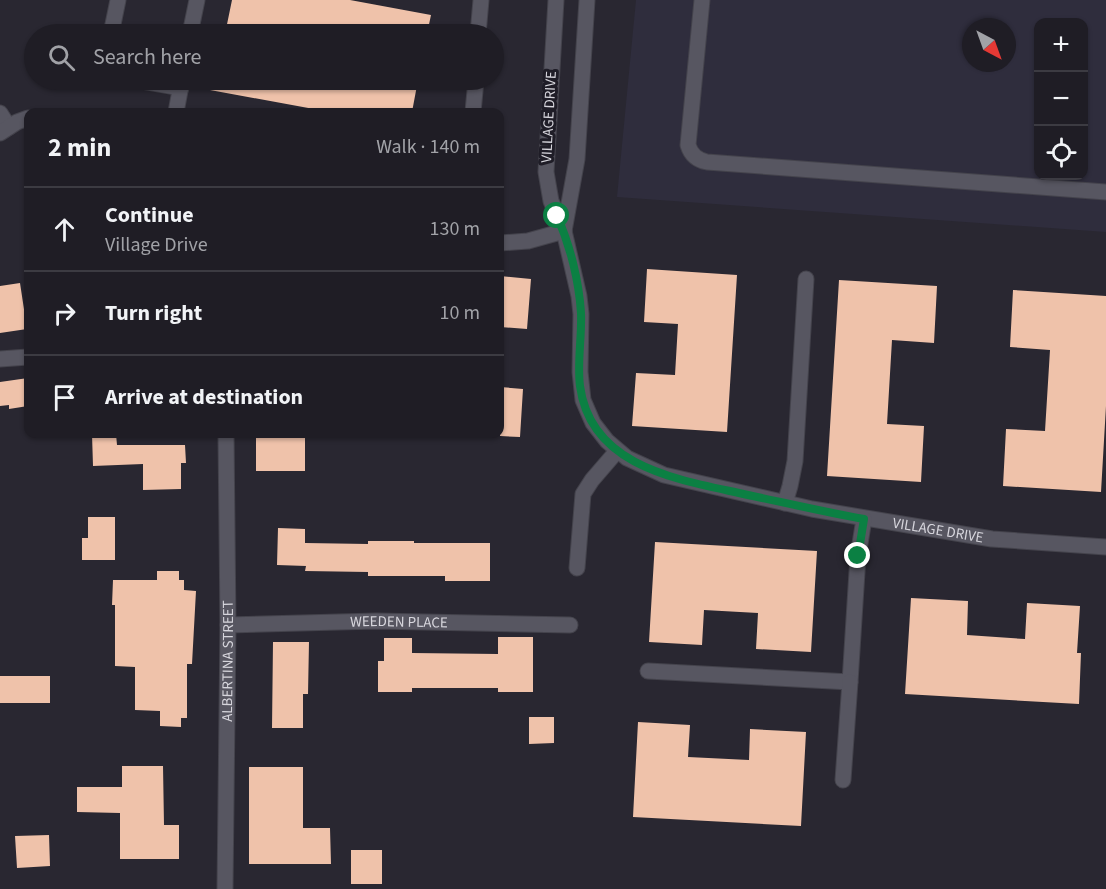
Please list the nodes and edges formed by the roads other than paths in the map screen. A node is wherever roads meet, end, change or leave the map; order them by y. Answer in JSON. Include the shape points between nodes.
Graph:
{"nodes":[{"id":1,"x":118,"y":0,"type":"edge"},
{"id":2,"x":197,"y":0,"type":"edge"},
{"id":3,"x":481,"y":0,"type":"edge"},
{"id":4,"x":556,"y":0,"type":"edge"},
{"id":5,"x":587,"y":0,"type":"edge"},
{"id":6,"x":702,"y":0,"type":"edge"},
{"id":7,"x":113,"y":24,"type":"edge"},
{"id":8,"x":192,"y":24,"type":"edge"},
{"id":9,"x":479,"y":24,"type":"edge"},
{"id":10,"x":180,"y":90,"type":"edge"},
{"id":11,"x":475,"y":90,"type":"edge"},
{"id":12,"x":177,"y":108,"type":"edge"},
{"id":13,"x":473,"y":108,"type":"edge"},
{"id":14,"x":0,"y":113,"type":"edge"},
{"id":15,"x":24,"y":120,"type":"edge"},
{"id":16,"x":5,"y":130,"type":"edge"},
{"id":17,"x":1106,"y":192,"type":"edge"},
{"id":18,"x":564,"y":231,"type":"junction"},
{"id":19,"x":504,"y":243,"type":"edge"},
{"id":20,"x":806,"y":279,"type":"dead end"},
{"id":21,"x":24,"y":357,"type":"edge"},
{"id":22,"x":0,"y":360,"type":"edge"},
{"id":23,"x":226,"y":438,"type":"edge"},
{"id":24,"x":617,"y":451,"type":"junction"},
{"id":25,"x":785,"y":503,"type":"junction"},
{"id":26,"x":864,"y":519,"type":"junction"},
{"id":27,"x":1106,"y":547,"type":"edge"},
{"id":28,"x":577,"y":568,"type":"dead end"},
{"id":29,"x":228,"y":625,"type":"junction"},
{"id":30,"x":570,"y":625,"type":"dead end"},
{"id":31,"x":648,"y":671,"type":"dead end"},
{"id":32,"x":850,"y":682,"type":"junction"},
{"id":33,"x":843,"y":780,"type":"dead end"},
{"id":34,"x":225,"y":889,"type":"edge"}],
"edges":[{"from":1,"to":7,"type":"street"},
{"from":2,"to":8,"type":"street"},
{"from":3,"to":9,"type":"street"},
{"from":4,"to":18,"type":"street","name":"VILLAGE DRIVE","via":[[545,159],[552,201]]},
{"from":5,"to":18,"type":"street","name":"VILLAGE DRIVE","via":[[577,159]]},
{"from":6,"to":17,"type":"street","via":[[688,144],[698,159]]},
{"from":10,"to":12,"type":"street"},
{"from":11,"to":13,"type":"street"},
{"from":14,"to":16,"type":"street"},
{"from":15,"to":16,"type":"street"},
{"from":18,"to":19,"type":"street"},
{"from":18,"to":24,"type":"street","name":"VILLAGE DRIVE","via":[[579,296],[583,400],[593,423]]},
{"from":20,"to":25,"type":"street","via":[[795,461]]},
{"from":21,"to":22,"type":"street"},
{"from":23,"to":29,"type":"street","name":"ALBERTINA STREET"},
{"from":24,"to":25,"type":"street","name":"VILLAGE DRIVE","via":[[637,464],[672,477]]},
{"from":24,"to":28,"type":"street","via":[[583,494]]},
{"from":25,"to":26,"type":"street","name":"VILLAGE DRIVE"},
{"from":26,"to":27,"type":"street","name":"VILLAGE DRIVE","via":[[992,539]]},
{"from":26,"to":32,"type":"street"},
{"from":29,"to":30,"type":"street","name":"WEEDEN PLACE","via":[[376,621]]},
{"from":29,"to":34,"type":"street","name":"ALBERTINA STREET"},
{"from":31,"to":32,"type":"street"},
{"from":32,"to":33,"type":"street"}]}
